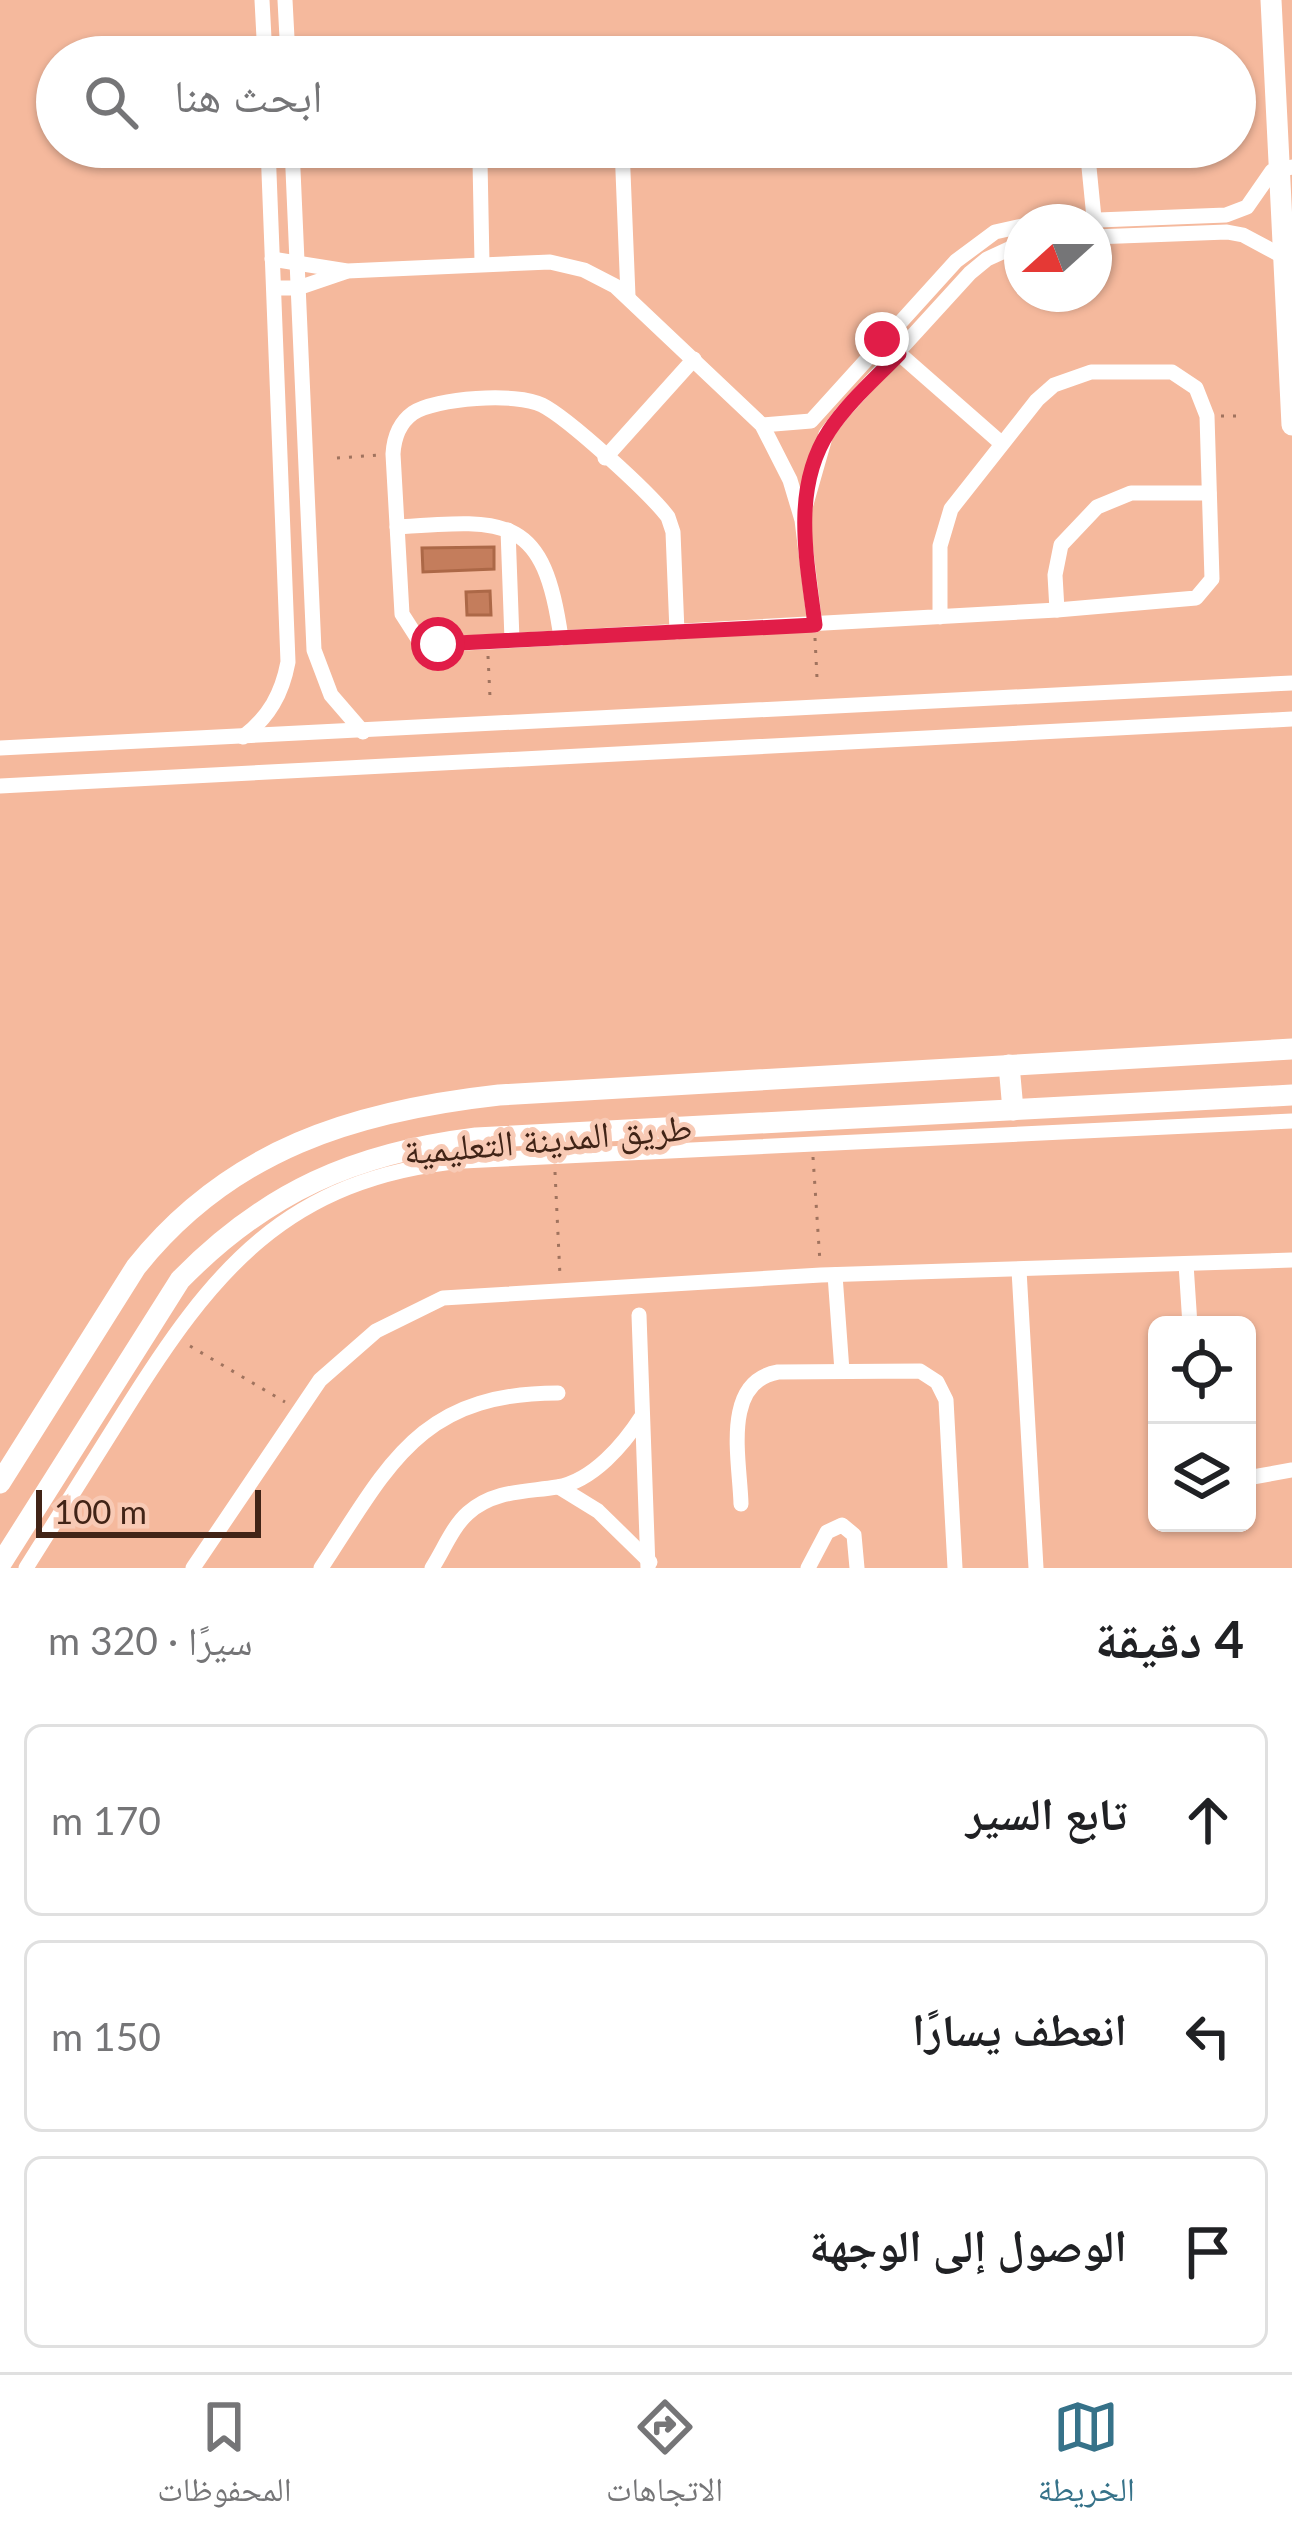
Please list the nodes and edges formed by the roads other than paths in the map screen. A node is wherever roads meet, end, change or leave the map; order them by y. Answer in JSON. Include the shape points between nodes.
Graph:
{"nodes":[{"id":1,"x":262,"y":0,"type":"edge"},
{"id":2,"x":285,"y":0,"type":"edge"},
{"id":3,"x":1271,"y":0,"type":"edge"},
{"id":4,"x":264,"y":36,"type":"edge"},
{"id":5,"x":287,"y":36,"type":"edge"},
{"id":6,"x":269,"y":168,"type":"edge"},
{"id":7,"x":293,"y":168,"type":"edge"},
{"id":8,"x":480,"y":168,"type":"edge"},
{"id":9,"x":623,"y":168,"type":"edge"},
{"id":10,"x":1089,"y":168,"type":"edge"},
{"id":11,"x":1286,"y":168,"type":"edge"},
{"id":12,"x":1093,"y":204,"type":"edge"},
{"id":13,"x":1112,"y":218,"type":"edge"},
{"id":14,"x":1004,"y":230,"type":"edge"},
{"id":15,"x":1112,"y":236,"type":"edge"},
{"id":16,"x":1004,"y":251,"type":"edge"},
{"id":17,"x":1284,"y":257,"type":"junction"},
{"id":18,"x":272,"y":259,"type":"junction"},
{"id":19,"x":297,"y":260,"type":"junction"},
{"id":20,"x":482,"y":263,"type":"junction"},
{"id":21,"x":347,"y":271,"type":"junction"},
{"id":22,"x":274,"y":288,"type":"junction"},
{"id":23,"x":298,"y":288,"type":"junction"},
{"id":24,"x":628,"y":296,"type":"junction"},
{"id":25,"x":882,"y":339,"type":"junction"},
{"id":26,"x":899,"y":354,"type":"junction"},
{"id":27,"x":694,"y":359,"type":"junction"},
{"id":28,"x":762,"y":425,"type":"junction"},
{"id":29,"x":1292,"y":425,"type":"edge"},
{"id":30,"x":1001,"y":443,"type":"junction"},
{"id":31,"x":605,"y":458,"type":"junction"},
{"id":32,"x":1209,"y":493,"type":"junction"},
{"id":33,"x":802,"y":520,"type":"junction"},
{"id":34,"x":398,"y":527,"type":"junction"},
{"id":35,"x":508,"y":530,"type":"junction"},
{"id":36,"x":1057,"y":610,"type":"junction"},
{"id":37,"x":940,"y":617,"type":"junction"},
{"id":38,"x":815,"y":625,"type":"junction"},
{"id":39,"x":677,"y":632,"type":"junction"},
{"id":40,"x":561,"y":638,"type":"junction"},
{"id":41,"x":512,"y":640,"type":"junction"},
{"id":42,"x":1292,"y":682,"type":"edge"},
{"id":43,"x":1292,"y":719,"type":"edge"},
{"id":44,"x":363,"y":732,"type":"junction"},
{"id":45,"x":241,"y":739,"type":"junction"},
{"id":46,"x":0,"y":748,"type":"edge"},
{"id":47,"x":0,"y":786,"type":"edge"},
{"id":48,"x":1292,"y":1049,"type":"edge"},
{"id":49,"x":1009,"y":1065,"type":"junction"},
{"id":50,"x":1292,"y":1095,"type":"edge"},
{"id":51,"x":1013,"y":1110,"type":"junction"},
{"id":52,"x":1292,"y":1121,"type":"edge"},
{"id":53,"x":1292,"y":1260,"type":"edge"},
{"id":54,"x":1186,"y":1264,"type":"junction"},
{"id":55,"x":1019,"y":1270,"type":"junction"},
{"id":56,"x":828,"y":1275,"type":"junction"},
{"id":57,"x":638,"y":1315,"type":"dead end"},
{"id":58,"x":1189,"y":1316,"type":"edge"},
{"id":59,"x":842,"y":1371,"type":"junction"},
{"id":60,"x":559,"y":1393,"type":"dead end"},
{"id":61,"x":642,"y":1416,"type":"junction"},
{"id":62,"x":1292,"y":1470,"type":"edge"},
{"id":63,"x":1256,"y":1476,"type":"edge"},
{"id":64,"x":0,"y":1483,"type":"edge"},
{"id":65,"x":559,"y":1487,"type":"junction"},
{"id":66,"x":741,"y":1504,"type":"dead end"},
{"id":67,"x":0,"y":1565,"type":"edge"},
{"id":68,"x":651,"y":1565,"type":"edge"},
{"id":69,"x":26,"y":1568,"type":"edge"},
{"id":70,"x":193,"y":1568,"type":"edge"},
{"id":71,"x":322,"y":1568,"type":"edge"},
{"id":72,"x":432,"y":1568,"type":"edge"},
{"id":73,"x":808,"y":1568,"type":"edge"},
{"id":74,"x":857,"y":1568,"type":"edge"},
{"id":75,"x":955,"y":1568,"type":"edge"},
{"id":76,"x":1036,"y":1568,"type":"edge"}],
"edges":[{"from":1,"to":4,"type":"street"},
{"from":2,"to":5,"type":"street"},
{"from":3,"to":11,"type":"street"},
{"from":6,"to":18,"type":"street"},
{"from":7,"to":19,"type":"street"},
{"from":8,"to":20,"type":"street"},
{"from":9,"to":24,"type":"street"},
{"from":10,"to":12,"type":"street"},
{"from":11,"to":13,"type":"street","via":[[1265,178],[1247,207],[1226,215]]},
{"from":11,"to":17,"type":"street"},
{"from":14,"to":25,"type":"street","via":[[972,247]]},
{"from":15,"to":17,"type":"street","via":[[1227,232]]},
{"from":16,"to":26,"type":"street","via":[[970,273]]},
{"from":17,"to":29,"type":"street"},
{"from":18,"to":19,"type":"street"},
{"from":18,"to":22,"type":"street"},
{"from":19,"to":21,"type":"street"},
{"from":19,"to":23,"type":"street"},
{"from":20,"to":21,"type":"street"},
{"from":20,"to":24,"type":"street","via":[[567,265]]},
{"from":21,"to":23,"type":"street"},
{"from":22,"to":23,"type":"street"},
{"from":22,"to":45,"type":"street","via":[[288,662],[268,713]]},
{"from":23,"to":44,"type":"street","via":[[314,650],[331,695]]},
{"from":24,"to":27,"type":"street"},
{"from":25,"to":26,"type":"street"},
{"from":25,"to":28,"type":"street","via":[[811,421]]},
{"from":26,"to":30,"type":"street"},
{"from":26,"to":33,"type":"street","via":[[826,434]]},
{"from":27,"to":28,"type":"street"},
{"from":27,"to":31,"type":"street"},
{"from":28,"to":33,"type":"street"},
{"from":30,"to":32,"type":"street","via":[[1054,385],[1091,372],[1172,372],[1196,388],[1207,416]]},
{"from":30,"to":37,"type":"street","via":[[944,527]]},
{"from":31,"to":34,"type":"street","via":[[527,399],[430,405],[399,428]]},
{"from":31,"to":39,"type":"street","via":[[674,532]]},
{"from":32,"to":36,"type":"street","via":[[1131,493],[1082,518],[1061,545]]},
{"from":32,"to":36,"type":"street","via":[[1212,580],[1196,598]]},
{"from":33,"to":38,"type":"street"},
{"from":34,"to":35,"type":"street","via":[[477,522]]},
{"from":34,"to":41,"type":"street","via":[[410,632],[427,643]]},
{"from":35,"to":40,"type":"street","via":[[548,571]]},
{"from":35,"to":41,"type":"street"},
{"from":36,"to":37,"type":"street"},
{"from":37,"to":38,"type":"street"},
{"from":38,"to":39,"type":"street"},
{"from":39,"to":40,"type":"street"},
{"from":40,"to":41,"type":"street"},
{"from":42,"to":44,"type":"street"},
{"from":43,"to":47,"type":"street"},
{"from":44,"to":45,"type":"street"},
{"from":45,"to":46,"type":"street"},
{"from":48,"to":49,"type":"street","name":"طريق المدينة التعليمية"},
{"from":49,"to":51,"type":"street"},
{"from":49,"to":64,"type":"street","name":"طريق المدينة التعليمية","via":[[499,1095],[334,1127],[238,1173],[158,1239]]},
{"from":50,"to":51,"type":"street","name":"طريق المدينة التعليمية"},
{"from":51,"to":67,"type":"street","name":"طريق المدينة التعليمية","via":[[476,1138],[394,1151],[319,1178],[244,1221],[180,1280]]},
{"from":52,"to":69,"type":"street","via":[[413,1167],[322,1199],[208,1288]]},
{"from":53,"to":54,"type":"street"},
{"from":54,"to":55,"type":"street"},
{"from":54,"to":58,"type":"street"},
{"from":55,"to":56,"type":"street"},
{"from":55,"to":76,"type":"street"},
{"from":56,"to":59,"type":"street"},
{"from":56,"to":70,"type":"street","via":[[443,1298],[408,1312],[346,1354],[296,1409]]},
{"from":57,"to":61,"type":"street"},
{"from":59,"to":66,"type":"street","via":[[769,1373],[746,1390],[739,1409]]},
{"from":59,"to":75,"type":"street","via":[[910,1369],[943,1390]]},
{"from":60,"to":71,"type":"street","via":[[491,1399],[430,1426],[396,1454]]},
{"from":61,"to":65,"type":"street","via":[[607,1459]]},
{"from":61,"to":68,"type":"street"},
{"from":62,"to":63,"type":"street"},
{"from":65,"to":68,"type":"street","via":[[598,1511]]},
{"from":65,"to":72,"type":"street","via":[[513,1492],[465,1515]]},
{"from":73,"to":74,"type":"street","via":[[827,1532],[842,1525],[854,1535]]}]}
